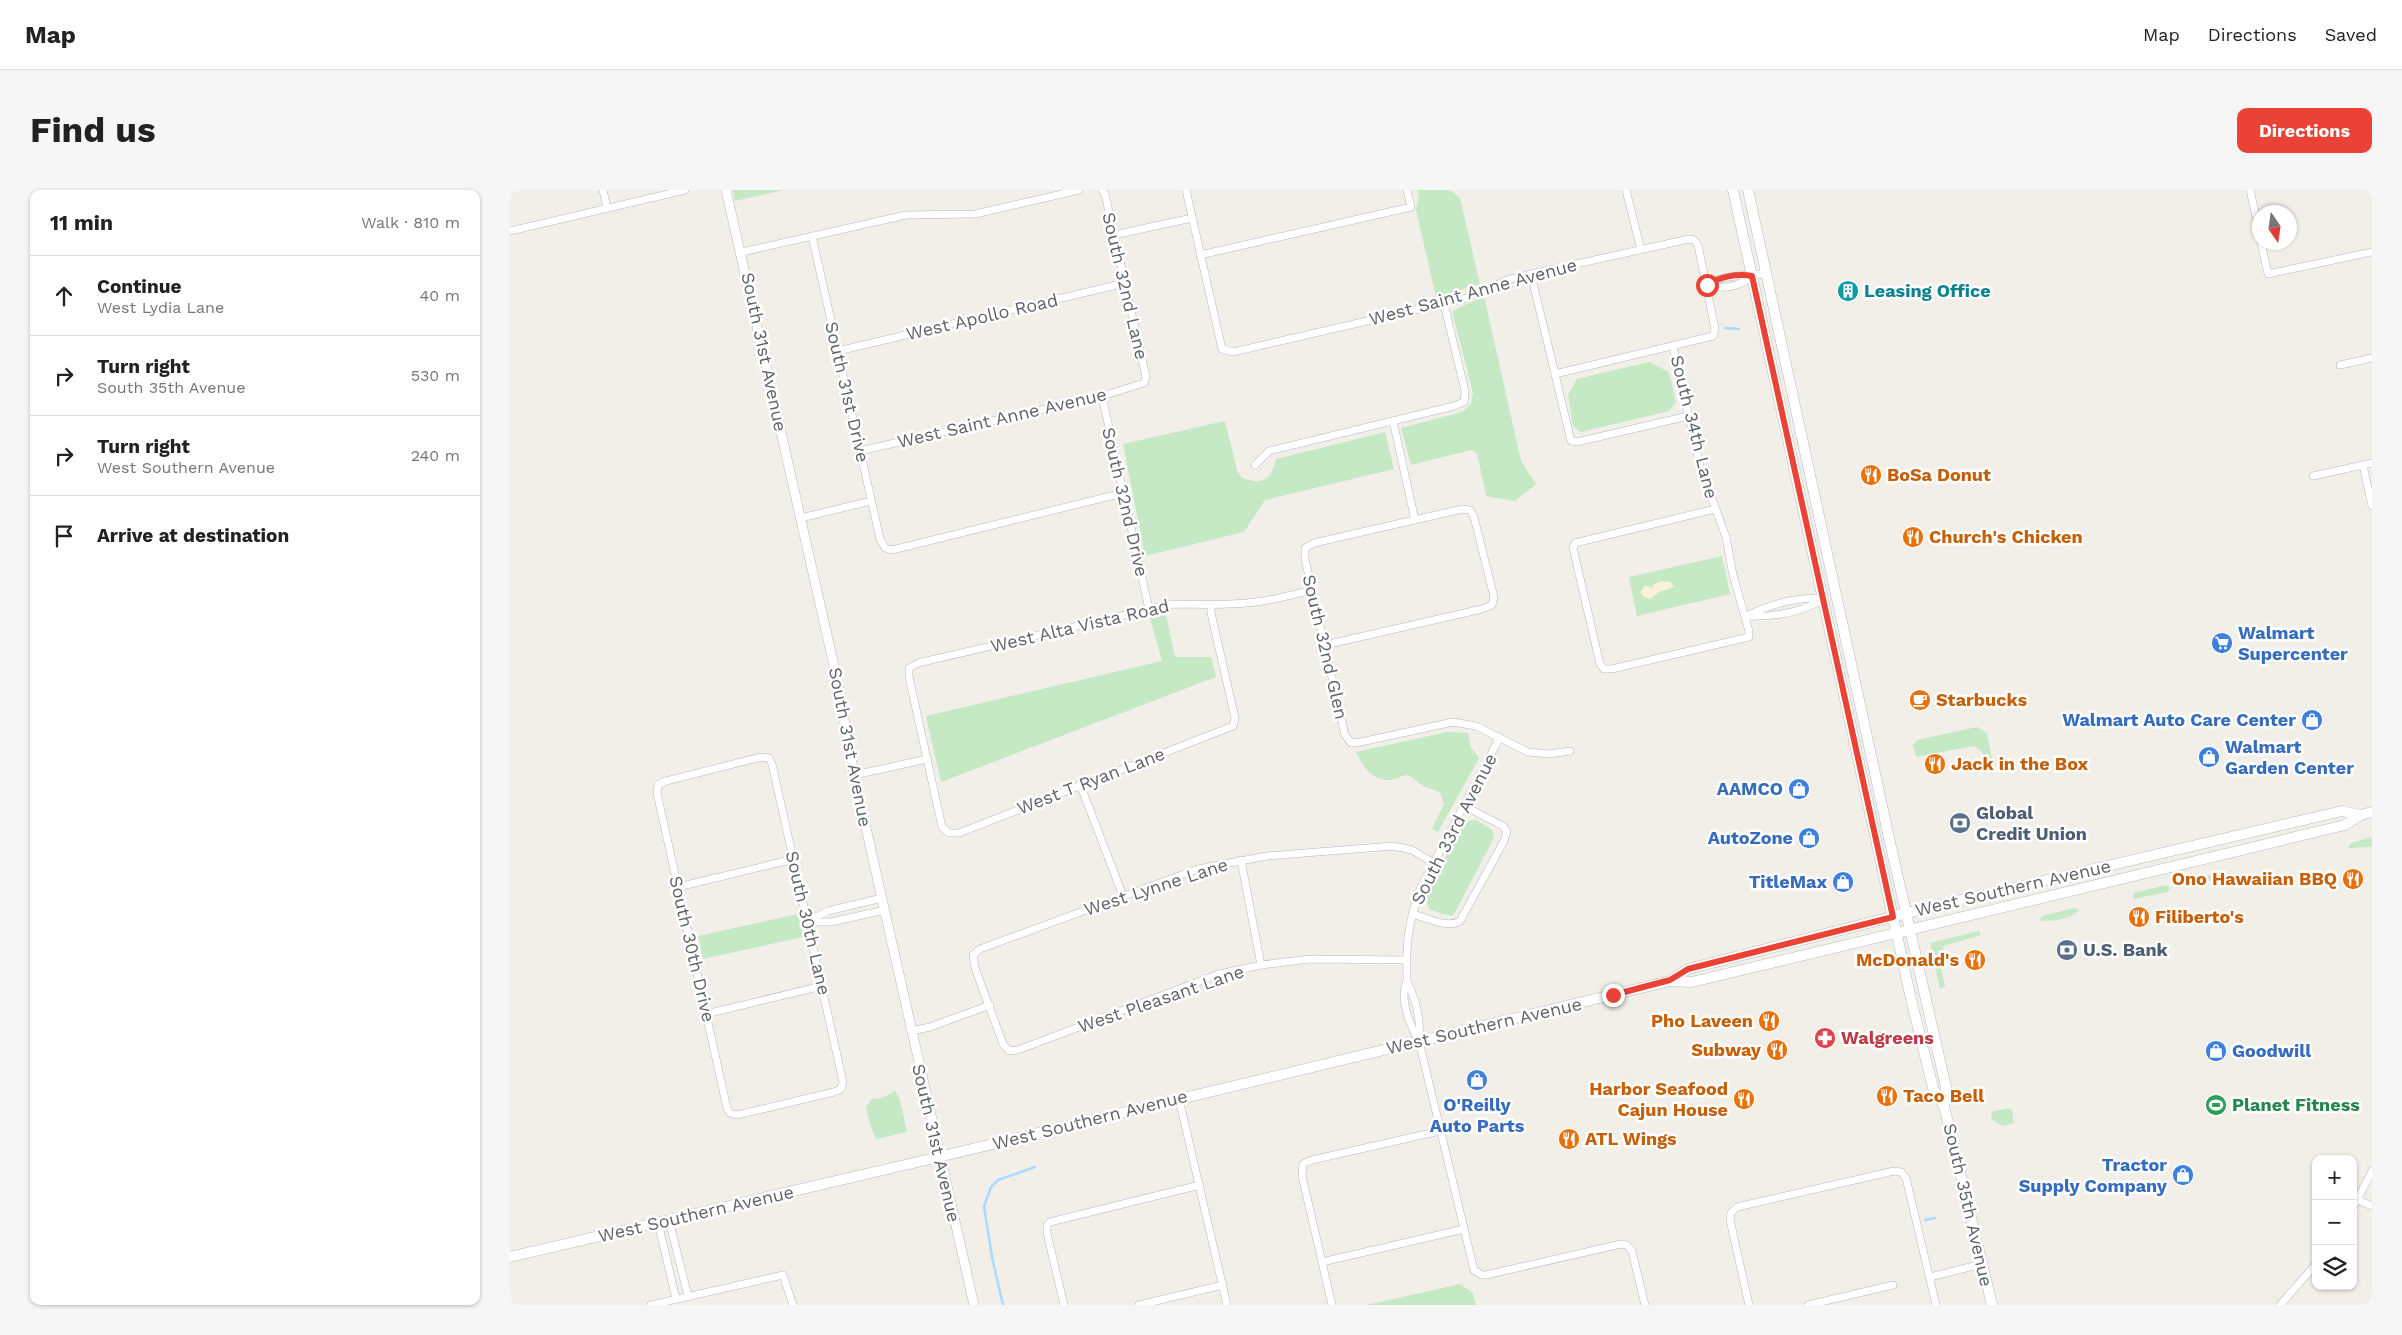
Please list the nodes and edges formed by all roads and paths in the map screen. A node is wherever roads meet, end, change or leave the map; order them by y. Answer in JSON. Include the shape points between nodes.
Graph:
{"nodes":[{"id":1,"x":603,"y":190,"type":"edge"},
{"id":2,"x":686,"y":190,"type":"edge"},
{"id":3,"x":726,"y":190,"type":"edge"},
{"id":4,"x":1079,"y":190,"type":"edge"},
{"id":5,"x":1102,"y":190,"type":"edge"},
{"id":6,"x":1186,"y":190,"type":"edge"},
{"id":7,"x":1407,"y":190,"type":"edge"},
{"id":8,"x":1626,"y":190,"type":"edge"},
{"id":9,"x":1733,"y":190,"type":"edge"},
{"id":10,"x":1748,"y":190,"type":"edge"},
{"id":11,"x":2250,"y":190,"type":"edge"},
{"id":12,"x":2253,"y":205,"type":"edge"},
{"id":13,"x":607,"y":208,"type":"junction"},
{"id":14,"x":1192,"y":218,"type":"junction"},
{"id":15,"x":510,"y":231,"type":"edge"},
{"id":16,"x":1114,"y":235,"type":"junction"},
{"id":17,"x":812,"y":236,"type":"junction"},
{"id":18,"x":1641,"y":250,"type":"junction"},
{"id":19,"x":2263,"y":250,"type":"edge"},
{"id":20,"x":742,"y":252,"type":"junction"},
{"id":21,"x":2372,"y":252,"type":"edge"},
{"id":22,"x":1200,"y":255,"type":"junction"},
{"id":23,"x":1766,"y":273,"type":"junction"},
{"id":24,"x":1531,"y":274,"type":"junction"},
{"id":25,"x":1752,"y":276,"type":"junction"},
{"id":26,"x":1125,"y":284,"type":"junction"},
{"id":27,"x":1707,"y":285,"type":"junction"},
{"id":28,"x":1444,"y":304,"type":"junction"},
{"id":29,"x":1673,"y":346,"type":"junction"},
{"id":30,"x":838,"y":351,"type":"junction"},
{"id":31,"x":2372,"y":358,"type":"edge"},
{"id":32,"x":2340,"y":365,"type":"dead end"},
{"id":33,"x":1555,"y":374,"type":"junction"},
{"id":34,"x":1144,"y":383,"type":"joint"},
{"id":35,"x":1102,"y":396,"type":"junction"},
{"id":36,"x":1688,"y":416,"type":"junction"},
{"id":37,"x":1393,"y":421,"type":"junction"},
{"id":38,"x":860,"y":451,"type":"junction"},
{"id":39,"x":2372,"y":463,"type":"edge"},
{"id":40,"x":1255,"y":465,"type":"dead end"},
{"id":41,"x":2363,"y":465,"type":"junction"},
{"id":42,"x":2313,"y":476,"type":"dead end"},
{"id":43,"x":1123,"y":494,"type":"junction"},
{"id":44,"x":871,"y":501,"type":"junction"},
{"id":45,"x":2372,"y":506,"type":"edge"},
{"id":46,"x":1715,"y":509,"type":"junction"},
{"id":47,"x":801,"y":518,"type":"junction"},
{"id":48,"x":1415,"y":520,"type":"junction"},
{"id":49,"x":1313,"y":590,"type":"junction"},
{"id":50,"x":1823,"y":599,"type":"junction"},
{"id":51,"x":1788,"y":602,"type":"junction"},
{"id":52,"x":1211,"y":604,"type":"junction"},
{"id":53,"x":1149,"y":609,"type":"junction"},
{"id":54,"x":1790,"y":612,"type":"junction"},
{"id":55,"x":1746,"y":616,"type":"junction"},
{"id":56,"x":1325,"y":645,"type":"junction"},
{"id":57,"x":1855,"y":682,"type":"junction"},
{"id":58,"x":1842,"y":685,"type":"junction"},
{"id":59,"x":1500,"y":737,"type":"junction"},
{"id":60,"x":1570,"y":751,"type":"dead end"},
{"id":61,"x":769,"y":758,"type":"joint"},
{"id":62,"x":927,"y":759,"type":"junction"},
{"id":63,"x":854,"y":775,"type":"junction"},
{"id":64,"x":1080,"y":784,"type":"junction"},
{"id":65,"x":1464,"y":806,"type":"junction"},
{"id":66,"x":2372,"y":812,"type":"edge"},
{"id":67,"x":2360,"y":815,"type":"junction"},
{"id":68,"x":794,"y":860,"type":"junction"},
{"id":69,"x":1241,"y":860,"type":"junction"},
{"id":70,"x":1434,"y":862,"type":"junction"},
{"id":71,"x":678,"y":887,"type":"junction"},
{"id":72,"x":1123,"y":896,"type":"junction"},
{"id":73,"x":882,"y":898,"type":"junction"},
{"id":74,"x":842,"y":908,"type":"junction"},
{"id":75,"x":885,"y":910,"type":"junction"},
{"id":76,"x":1907,"y":913,"type":"junction"},
{"id":77,"x":1412,"y":914,"type":"junction"},
{"id":78,"x":1893,"y":917,"type":"junction"},
{"id":79,"x":845,"y":919,"type":"junction"},
{"id":80,"x":808,"y":922,"type":"junction"},
{"id":81,"x":1910,"y":928,"type":"junction"},
{"id":82,"x":1896,"y":931,"type":"junction"},
{"id":83,"x":1406,"y":960,"type":"junction"},
{"id":84,"x":1260,"y":965,"type":"junction"},
{"id":85,"x":1670,"y":980,"type":"junction"},
{"id":86,"x":822,"y":986,"type":"junction"},
{"id":87,"x":990,"y":1005,"type":"junction"},
{"id":88,"x":706,"y":1014,"type":"junction"},
{"id":89,"x":911,"y":1031,"type":"junction"},
{"id":90,"x":1418,"y":1041,"type":"junction"},
{"id":91,"x":1179,"y":1099,"type":"junction"},
{"id":92,"x":1944,"y":1106,"type":"junction"},
{"id":93,"x":730,"y":1113,"type":"joint"},
{"id":94,"x":1440,"y":1131,"type":"junction"},
{"id":95,"x":939,"y":1157,"type":"junction"},
{"id":96,"x":2372,"y":1171,"type":"edge"},
{"id":97,"x":1200,"y":1185,"type":"junction"},
{"id":98,"x":2358,"y":1200,"type":"joint"},
{"id":99,"x":2372,"y":1206,"type":"edge"},
{"id":100,"x":669,"y":1220,"type":"junction"},
{"id":101,"x":658,"y":1222,"type":"junction"},
{"id":102,"x":1464,"y":1229,"type":"junction"},
{"id":103,"x":510,"y":1257,"type":"edge"},
{"id":104,"x":1322,"y":1262,"type":"junction"},
{"id":105,"x":1982,"y":1264,"type":"junction"},
{"id":106,"x":2312,"y":1269,"type":"edge"},
{"id":107,"x":1930,"y":1277,"type":"junction"},
{"id":108,"x":1223,"y":1285,"type":"junction"},
{"id":109,"x":1893,"y":1285,"type":"dead end"},
{"id":110,"x":688,"y":1296,"type":"junction"},
{"id":111,"x":676,"y":1299,"type":"junction"},
{"id":112,"x":651,"y":1305,"type":"edge"},
{"id":113,"x":793,"y":1305,"type":"edge"},
{"id":114,"x":974,"y":1305,"type":"edge"},
{"id":115,"x":1064,"y":1305,"type":"edge"},
{"id":116,"x":1139,"y":1305,"type":"edge"},
{"id":117,"x":1227,"y":1305,"type":"edge"},
{"id":118,"x":1332,"y":1305,"type":"edge"},
{"id":119,"x":1645,"y":1305,"type":"edge"},
{"id":120,"x":1749,"y":1305,"type":"edge"},
{"id":121,"x":1808,"y":1305,"type":"edge"},
{"id":122,"x":1936,"y":1305,"type":"edge"},
{"id":123,"x":1992,"y":1305,"type":"edge"},
{"id":124,"x":2280,"y":1305,"type":"edge"}],
"edges":[{"from":1,"to":13,"type":"street"},
{"from":2,"to":13,"type":"street"},
{"from":3,"to":20,"type":"street","name":"South 31st Avenue"},
{"from":4,"to":17,"type":"street","via":[[975,214],[906,215]]},
{"from":5,"to":16,"type":"street","name":"South 32nd Lane"},
{"from":6,"to":14,"type":"street"},
{"from":7,"to":22,"type":"street","via":[[1411,207]]},
{"from":8,"to":18,"type":"street"},
{"from":9,"to":25,"type":"main road","name":"South 35th Avenue"},
{"from":10,"to":23,"type":"main road","name":"South 35th Avenue"},
{"from":11,"to":12,"type":"street"},
{"from":13,"to":15,"type":"street"},
{"from":14,"to":16,"type":"street"},
{"from":14,"to":22,"type":"street"},
{"from":16,"to":26,"type":"street","name":"South 32nd Lane"},
{"from":17,"to":20,"type":"street"},
{"from":17,"to":30,"type":"street","name":"South 31st Drive"},
{"from":18,"to":24,"type":"street","name":"West Saint Anne Avenue"},
{"from":18,"to":27,"type":"street","name":"West Saint Anne Avenue","via":[[1694,240]]},
{"from":19,"to":21,"type":"street","via":[[2268,274]]},
{"from":20,"to":47,"type":"street","name":"South 31st Avenue"},
{"from":22,"to":28,"type":"street","name":"West Saint Anne Avenue","via":[[1222,349],[1233,352]]},
{"from":23,"to":25,"type":"street"},
{"from":23,"to":57,"type":"main road","name":"South 35th Avenue"},
{"from":24,"to":28,"type":"street","name":"West Saint Anne Avenue"},
{"from":24,"to":33,"type":"street"},
{"from":25,"to":27,"type":"street","via":[[1744,282],[1718,288]]},
{"from":25,"to":50,"type":"main road","name":"South 35th Avenue"},
{"from":26,"to":30,"type":"street","name":"West Apollo Road"},
{"from":26,"to":34,"type":"street","name":"South 32nd Lane","via":[[1146,376]]},
{"from":27,"to":29,"type":"street","via":[[1715,329],[1713,336]]},
{"from":28,"to":37,"type":"street","via":[[1465,391],[1464,402]]},
{"from":29,"to":33,"type":"street"},
{"from":29,"to":36,"type":"street","name":"South 34th Lane"},
{"from":30,"to":38,"type":"street","name":"South 31st Drive"},
{"from":31,"to":32,"type":"street"},
{"from":33,"to":36,"type":"street","via":[[1571,441]]},
{"from":34,"to":35,"type":"street","name":"West Saint Anne Avenue"},
{"from":35,"to":38,"type":"street","name":"West Saint Anne Avenue"},
{"from":35,"to":43,"type":"street","name":"South 32nd Drive"},
{"from":36,"to":46,"type":"street","name":"South 34th Lane"},
{"from":37,"to":40,"type":"street","via":[[1269,451]]},
{"from":37,"to":48,"type":"street"},
{"from":38,"to":44,"type":"street","name":"South 31st Drive"},
{"from":39,"to":41,"type":"street"},
{"from":41,"to":42,"type":"street"},
{"from":41,"to":45,"type":"street"},
{"from":43,"to":44,"type":"street","name":"South 31st Drive","via":[[892,550],[885,548],[880,539]]},
{"from":43,"to":53,"type":"street","name":"South 32nd Drive"},
{"from":44,"to":47,"type":"street"},
{"from":46,"to":55,"type":"street","name":"South 34th Lane","via":[[1726,537],[1733,575]]},
{"from":46,"to":55,"type":"street","name":"South 34th Lane","via":[[1575,543],[1573,548],[1600,664],[1604,669],[1630,665],[1749,637]]},
{"from":47,"to":63,"type":"street","name":"South 31st Avenue","via":[[837,678]]},
{"from":48,"to":49,"type":"street","name":"South 32nd Glen","via":[[1314,543],[1305,548]]},
{"from":48,"to":56,"type":"street","via":[[1470,510],[1494,597],[1492,605]]},
{"from":49,"to":52,"type":"street","name":"West Alta Vista Road","via":[[1259,602]]},
{"from":49,"to":56,"type":"street","name":"South 32nd Glen"},
{"from":50,"to":51,"type":"street"},
{"from":50,"to":54,"type":"street","via":[[1810,607]]},
{"from":50,"to":58,"type":"main road","name":"South 35th Avenue"},
{"from":51,"to":54,"type":"street"},
{"from":51,"to":55,"type":"street","via":[[1765,607]]},
{"from":52,"to":53,"type":"street","name":"West Alta Vista Road","via":[[1172,604]]},
{"from":52,"to":64,"type":"street","name":"West T Ryan Lane","via":[[1235,718],[1233,726]]},
{"from":53,"to":62,"type":"street","name":"West Alta Vista Road","via":[[918,663],[910,668],[909,678]]},
{"from":54,"to":55,"type":"street","via":[[1768,617]]},
{"from":56,"to":59,"type":"street","name":"South 32nd Glen","via":[[1345,735],[1350,743],[1453,722],[1476,726]]},
{"from":57,"to":58,"type":"main road"},
{"from":57,"to":76,"type":"main road","name":"South 35th Avenue"},
{"from":58,"to":78,"type":"main road","name":"South 35th Avenue"},
{"from":59,"to":60,"type":"street","via":[[1528,752]]},
{"from":59,"to":65,"type":"street","name":"South 33rd Avenue"},
{"from":61,"to":68,"type":"street","name":"South 30th Lane"},
{"from":61,"to":71,"type":"street","name":"South 30th Drive","via":[[753,759],[658,785],[657,793]]},
{"from":62,"to":63,"type":"street"},
{"from":62,"to":64,"type":"street","name":"West T Ryan Lane","via":[[942,827],[948,833],[958,833]]},
{"from":63,"to":73,"type":"street","name":"South 31st Avenue"},
{"from":64,"to":72,"type":"street"},
{"from":65,"to":70,"type":"street","name":"South 33rd Avenue"},
{"from":65,"to":77,"type":"street","via":[[1503,826],[1507,832],[1463,918],[1456,924],[1446,924]]},
{"from":66,"to":67,"type":"main road","name":"West Southern Avenue"},
{"from":67,"to":76,"type":"main road","name":"West Southern Avenue","via":[[2342,812]]},
{"from":67,"to":81,"type":"main road","name":"West Southern Avenue","via":[[2345,825]]},
{"from":68,"to":71,"type":"street"},
{"from":68,"to":80,"type":"street","name":"South 30th Lane"},
{"from":69,"to":70,"type":"street","name":"West Lynne Lane","via":[[1393,846],[1412,850]]},
{"from":69,"to":72,"type":"street","name":"West Lynne Lane","via":[[1198,869]]},
{"from":69,"to":84,"type":"street"},
{"from":70,"to":77,"type":"street","name":"South 33rd Avenue"},
{"from":71,"to":88,"type":"street","name":"South 30th Drive"},
{"from":72,"to":87,"type":"street","name":"West Lynne Lane","via":[[980,949],[973,955],[975,968]]},
{"from":73,"to":74,"type":"street"},
{"from":73,"to":75,"type":"street","name":"South 31st Avenue"},
{"from":74,"to":79,"type":"street"},
{"from":74,"to":80,"type":"street","via":[[828,911]]},
{"from":75,"to":79,"type":"street"},
{"from":75,"to":89,"type":"street","name":"South 31st Avenue"},
{"from":76,"to":78,"type":"main road","name":"West Southern Avenue"},
{"from":76,"to":81,"type":"main road","name":"South 35th Avenue"},
{"from":77,"to":83,"type":"street","name":"South 33rd Avenue"},
{"from":78,"to":82,"type":"main road","name":"South 35th Avenue"},
{"from":78,"to":85,"type":"main road","name":"West Southern Avenue","via":[[1688,969]]},
{"from":79,"to":80,"type":"street"},
{"from":80,"to":86,"type":"street","name":"South 30th Lane"},
{"from":81,"to":82,"type":"main road","name":"West Southern Avenue"},
{"from":81,"to":92,"type":"main road","name":"South 35th Avenue","via":[[1946,1087]]},
{"from":82,"to":85,"type":"main road","name":"West Southern Avenue","via":[[1692,982]]},
{"from":82,"to":92,"type":"main road","name":"South 35th Avenue","via":[[1933,1088]]},
{"from":83,"to":84,"type":"street","name":"West Pleasant Lane","via":[[1310,959]]},
{"from":83,"to":90,"type":"street","name":"South 33rd Avenue","via":[[1407,982],[1420,1024]]},
{"from":84,"to":87,"type":"street","name":"West Pleasant Lane","via":[[1219,974],[1018,1050],[1010,1050],[1003,1044]]},
{"from":85,"to":90,"type":"main road","name":"West Southern Avenue"},
{"from":86,"to":88,"type":"street"},
{"from":86,"to":93,"type":"street","name":"South 30th Lane","via":[[843,1082],[841,1088],[737,1115]]},
{"from":87,"to":89,"type":"street"},
{"from":88,"to":93,"type":"street","name":"South 30th Drive","via":[[726,1108]]},
{"from":89,"to":95,"type":"street","name":"South 31st Avenue"},
{"from":90,"to":91,"type":"main road","name":"West Southern Avenue"},
{"from":90,"to":94,"type":"street","name":"South 33rd Avenue"},
{"from":91,"to":95,"type":"main road","name":"West Southern Avenue"},
{"from":91,"to":97,"type":"street"},
{"from":92,"to":105,"type":"main road","name":"South 35th Avenue"},
{"from":94,"to":102,"type":"street","name":"South 33rd Avenue"},
{"from":94,"to":104,"type":"street","via":[[1303,1164],[1302,1176]]},
{"from":95,"to":100,"type":"main road","name":"West Southern Avenue"},
{"from":95,"to":114,"type":"street","name":"South 31st Avenue"},
{"from":96,"to":98,"type":"street"},
{"from":97,"to":108,"type":"street"},
{"from":97,"to":115,"type":"street","via":[[1054,1219],[1047,1225]]},
{"from":98,"to":99,"type":"street"},
{"from":100,"to":101,"type":"main road","name":"West Southern Avenue"},
{"from":100,"to":110,"type":"street"},
{"from":101,"to":103,"type":"main road","name":"West Southern Avenue"},
{"from":101,"to":111,"type":"street"},
{"from":102,"to":104,"type":"street"},
{"from":102,"to":119,"type":"street","name":"South 33rd Avenue","via":[[1473,1266],[1478,1273],[1486,1275],[1616,1244],[1627,1245],[1632,1251]]},
{"from":104,"to":118,"type":"street"},
{"from":105,"to":107,"type":"street"},
{"from":105,"to":123,"type":"main road","name":"South 35th Avenue"},
{"from":106,"to":124,"type":"street"},
{"from":107,"to":120,"type":"street","via":[[1906,1178],[1901,1172],[1894,1171],[1737,1207],[1730,1220]]},
{"from":107,"to":122,"type":"street"},
{"from":108,"to":116,"type":"street"},
{"from":108,"to":117,"type":"street"},
{"from":109,"to":121,"type":"street"},
{"from":110,"to":111,"type":"street"},
{"from":110,"to":113,"type":"street","via":[[784,1275]]},
{"from":111,"to":112,"type":"street"}]}
